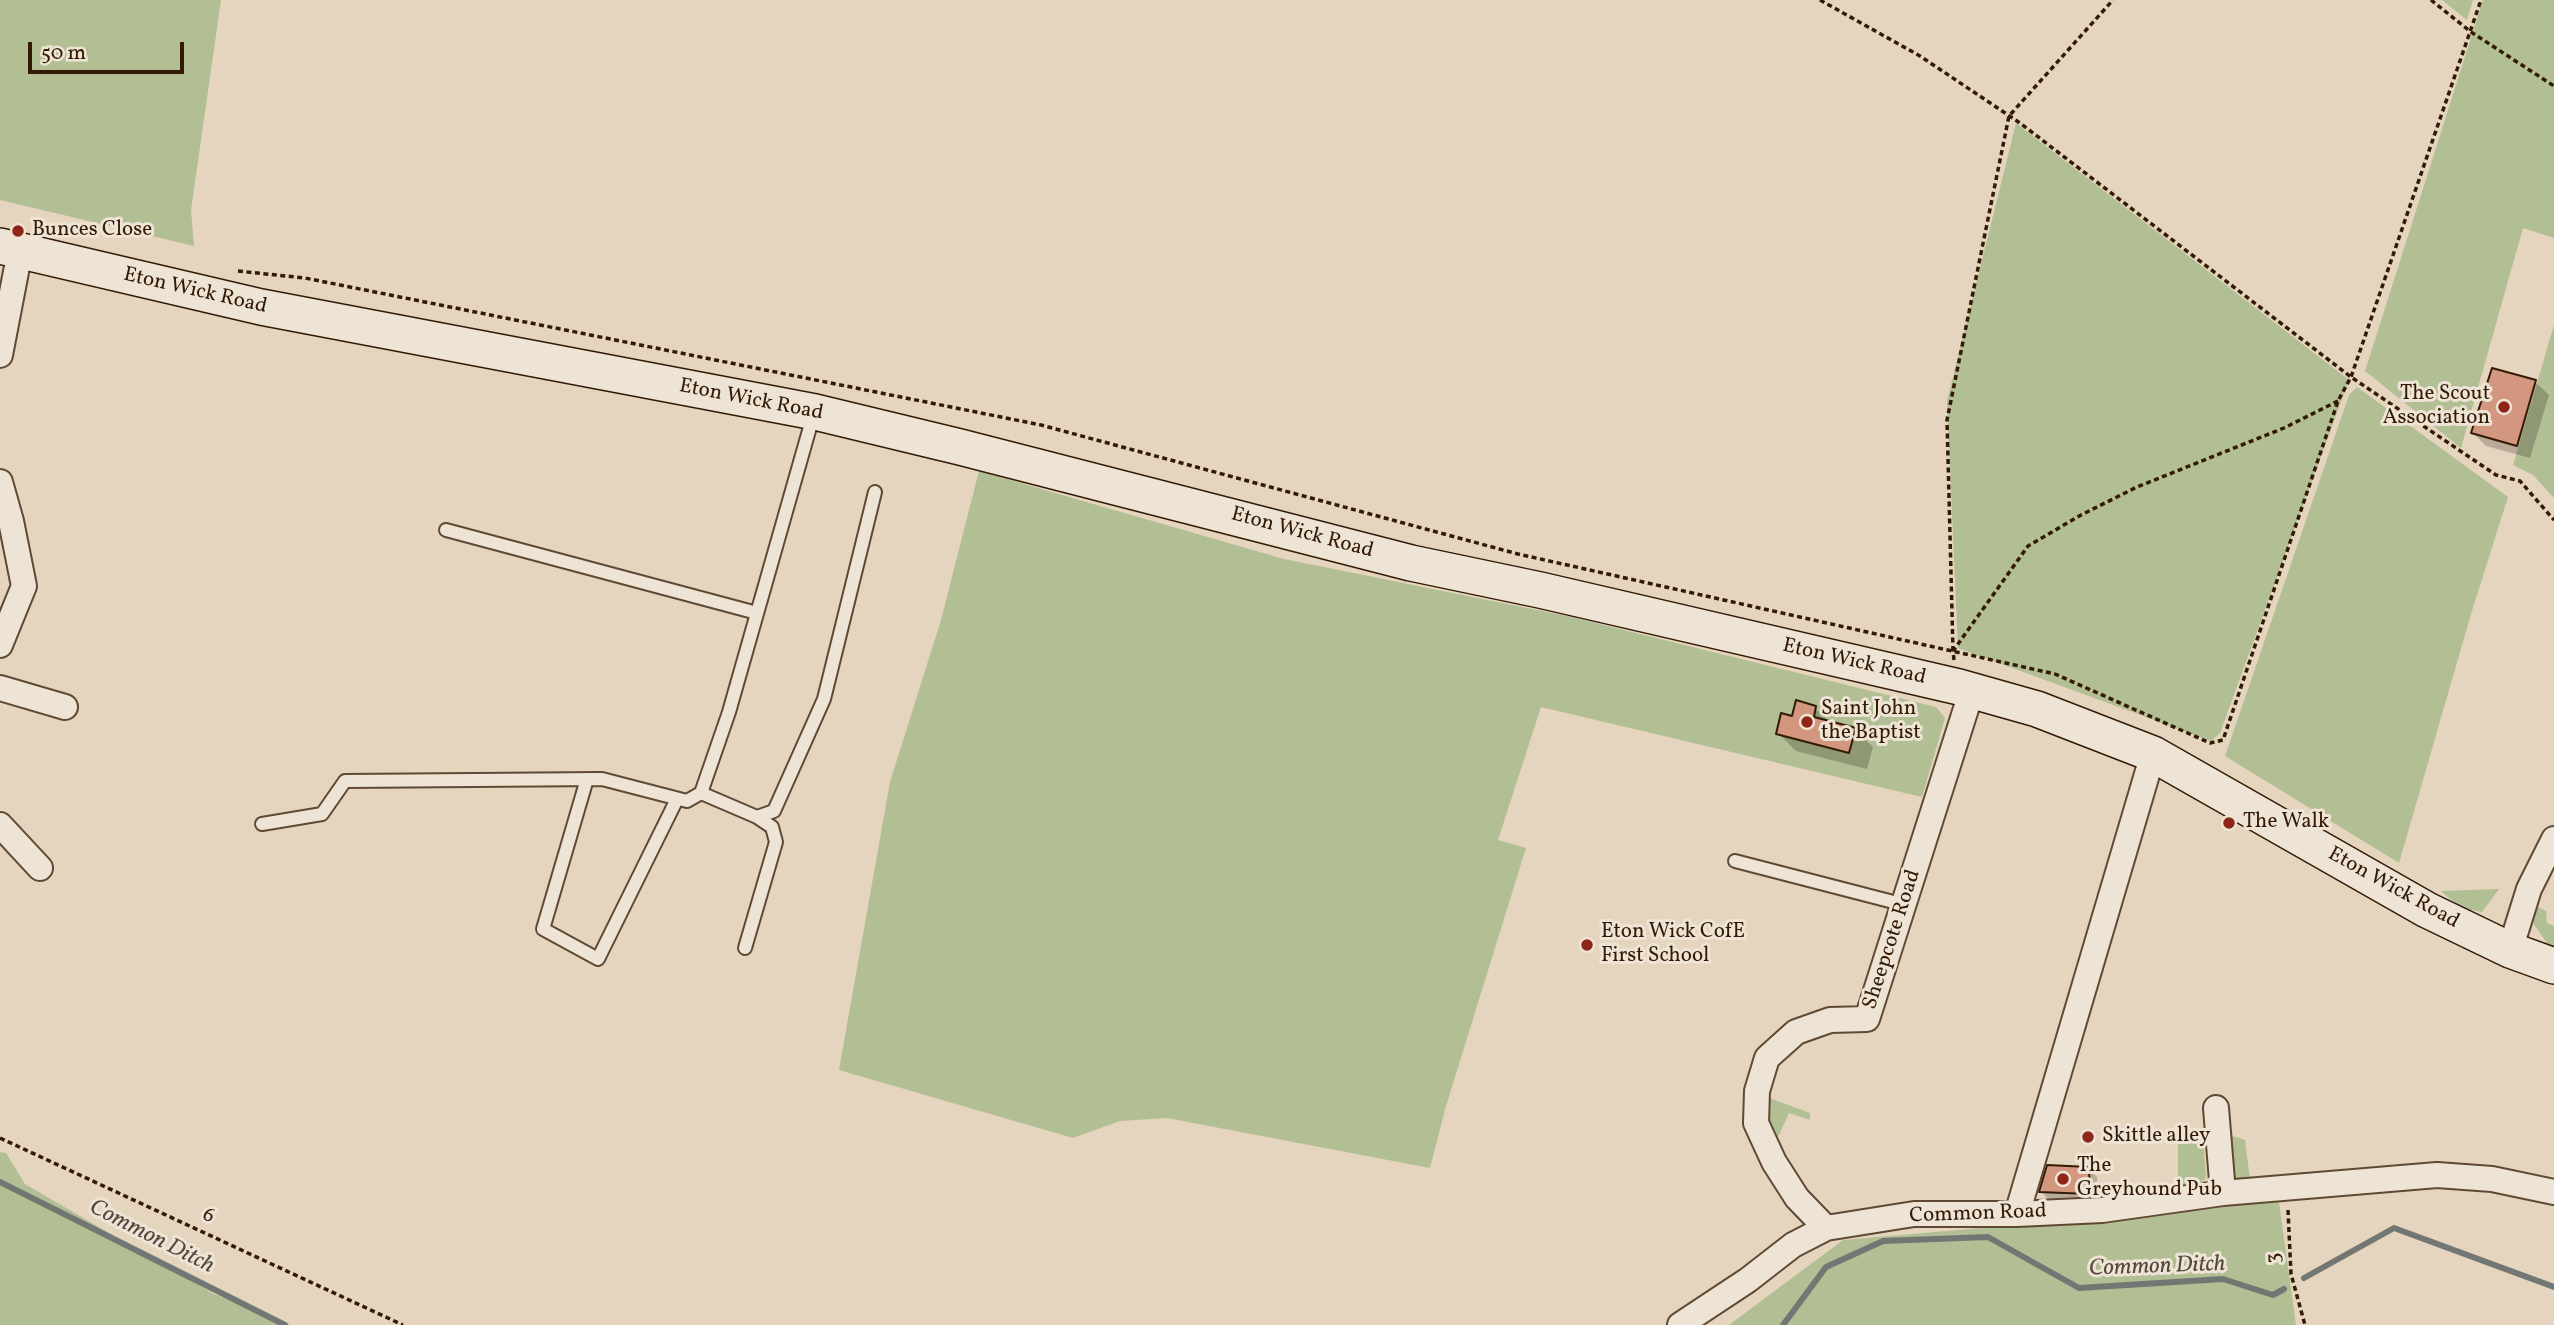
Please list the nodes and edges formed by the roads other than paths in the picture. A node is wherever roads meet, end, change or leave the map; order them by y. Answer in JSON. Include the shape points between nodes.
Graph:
{"nodes":[{"id":1,"x":10,"y":249,"type":"edge"},
{"id":2,"x":0,"y":355,"type":"edge"},
{"id":3,"x":814,"y":412,"type":"junction"},
{"id":4,"x":0,"y":482,"type":"edge"},
{"id":5,"x":875,"y":492,"type":"dead end"},
{"id":6,"x":6,"y":522,"type":"edge"},
{"id":7,"x":446,"y":530,"type":"dead end"},
{"id":8,"x":757,"y":612,"type":"junction"},
{"id":9,"x":0,"y":645,"type":"edge"},
{"id":10,"x":0,"y":688,"type":"edge"},
{"id":11,"x":1966,"y":689,"type":"junction"},
{"id":12,"x":65,"y":707,"type":"dead end"},
{"id":13,"x":2153,"y":754,"type":"junction"},
{"id":14,"x":587,"y":779,"type":"junction"},
{"id":15,"x":701,"y":793,"type":"junction"},
{"id":16,"x":677,"y":799,"type":"junction"},
{"id":17,"x":757,"y":817,"type":"junction"},
{"id":18,"x":262,"y":824,"type":"dead end"},
{"id":19,"x":0,"y":825,"type":"edge"},
{"id":20,"x":2554,"y":839,"type":"edge"},
{"id":21,"x":1735,"y":861,"type":"dead end"},
{"id":22,"x":40,"y":868,"type":"dead end"},
{"id":23,"x":1905,"y":905,"type":"junction"},
{"id":24,"x":745,"y":948,"type":"dead end"},
{"id":25,"x":2510,"y":950,"type":"junction"},
{"id":26,"x":2554,"y":967,"type":"edge"},
{"id":27,"x":2216,"y":1108,"type":"dead end"},
{"id":28,"x":2223,"y":1192,"type":"junction"},
{"id":29,"x":2554,"y":1192,"type":"edge"},
{"id":30,"x":2017,"y":1214,"type":"junction"},
{"id":31,"x":1826,"y":1228,"type":"junction"},
{"id":32,"x":1680,"y":1325,"type":"edge"}],
"edges":[{"from":1,"to":2,"type":"street"},
{"from":1,"to":3,"type":"main road","name":"Eton Wick Road","via":[[250,305]]},
{"from":3,"to":8,"type":"lane"},
{"from":3,"to":11,"type":"main road","name":"Eton Wick Road","via":[[1411,563]]},
{"from":4,"to":6,"type":"street"},
{"from":5,"to":17,"type":"lane","via":[[824,699],[774,811]]},
{"from":6,"to":9,"type":"street","via":[[24,586]]},
{"from":7,"to":8,"type":"lane"},
{"from":8,"to":15,"type":"lane"},
{"from":10,"to":12,"type":"street"},
{"from":11,"to":13,"type":"main road","name":"Eton Wick Road","via":[[2038,709]]},
{"from":11,"to":23,"type":"street","name":"Sheepcote Road"},
{"from":13,"to":25,"type":"main road","name":"Eton Wick Road","via":[[2427,910]]},
{"from":13,"to":30,"type":"street"},
{"from":14,"to":16,"type":"lane"},
{"from":14,"to":16,"type":"lane","via":[[543,929],[598,959]]},
{"from":14,"to":18,"type":"lane","via":[[345,781],[322,814]]},
{"from":15,"to":16,"type":"lane","via":[[687,801]]},
{"from":15,"to":17,"type":"lane"},
{"from":17,"to":24,"type":"lane","via":[[772,827],[776,842]]},
{"from":19,"to":22,"type":"street"},
{"from":20,"to":25,"type":"street","via":[[2529,889]]},
{"from":21,"to":23,"type":"lane"},
{"from":23,"to":31,"type":"street","name":"Sheepcote Road","via":[[1867,1019],[1830,1020],[1796,1032],[1767,1058],[1757,1091],[1756,1124],[1774,1162],[1797,1198]]},
{"from":25,"to":26,"type":"main road","name":"Eton Wick Road"},
{"from":27,"to":28,"type":"street"},
{"from":28,"to":29,"type":"street","name":"Common Road","via":[[2437,1175],[2492,1179]]},
{"from":28,"to":30,"type":"street","name":"Common Road","via":[[2102,1210]]},
{"from":30,"to":31,"type":"street","name":"Common Road","via":[[1914,1214]]},
{"from":31,"to":32,"type":"street","name":"Common Road","via":[[1793,1245]]}]}
